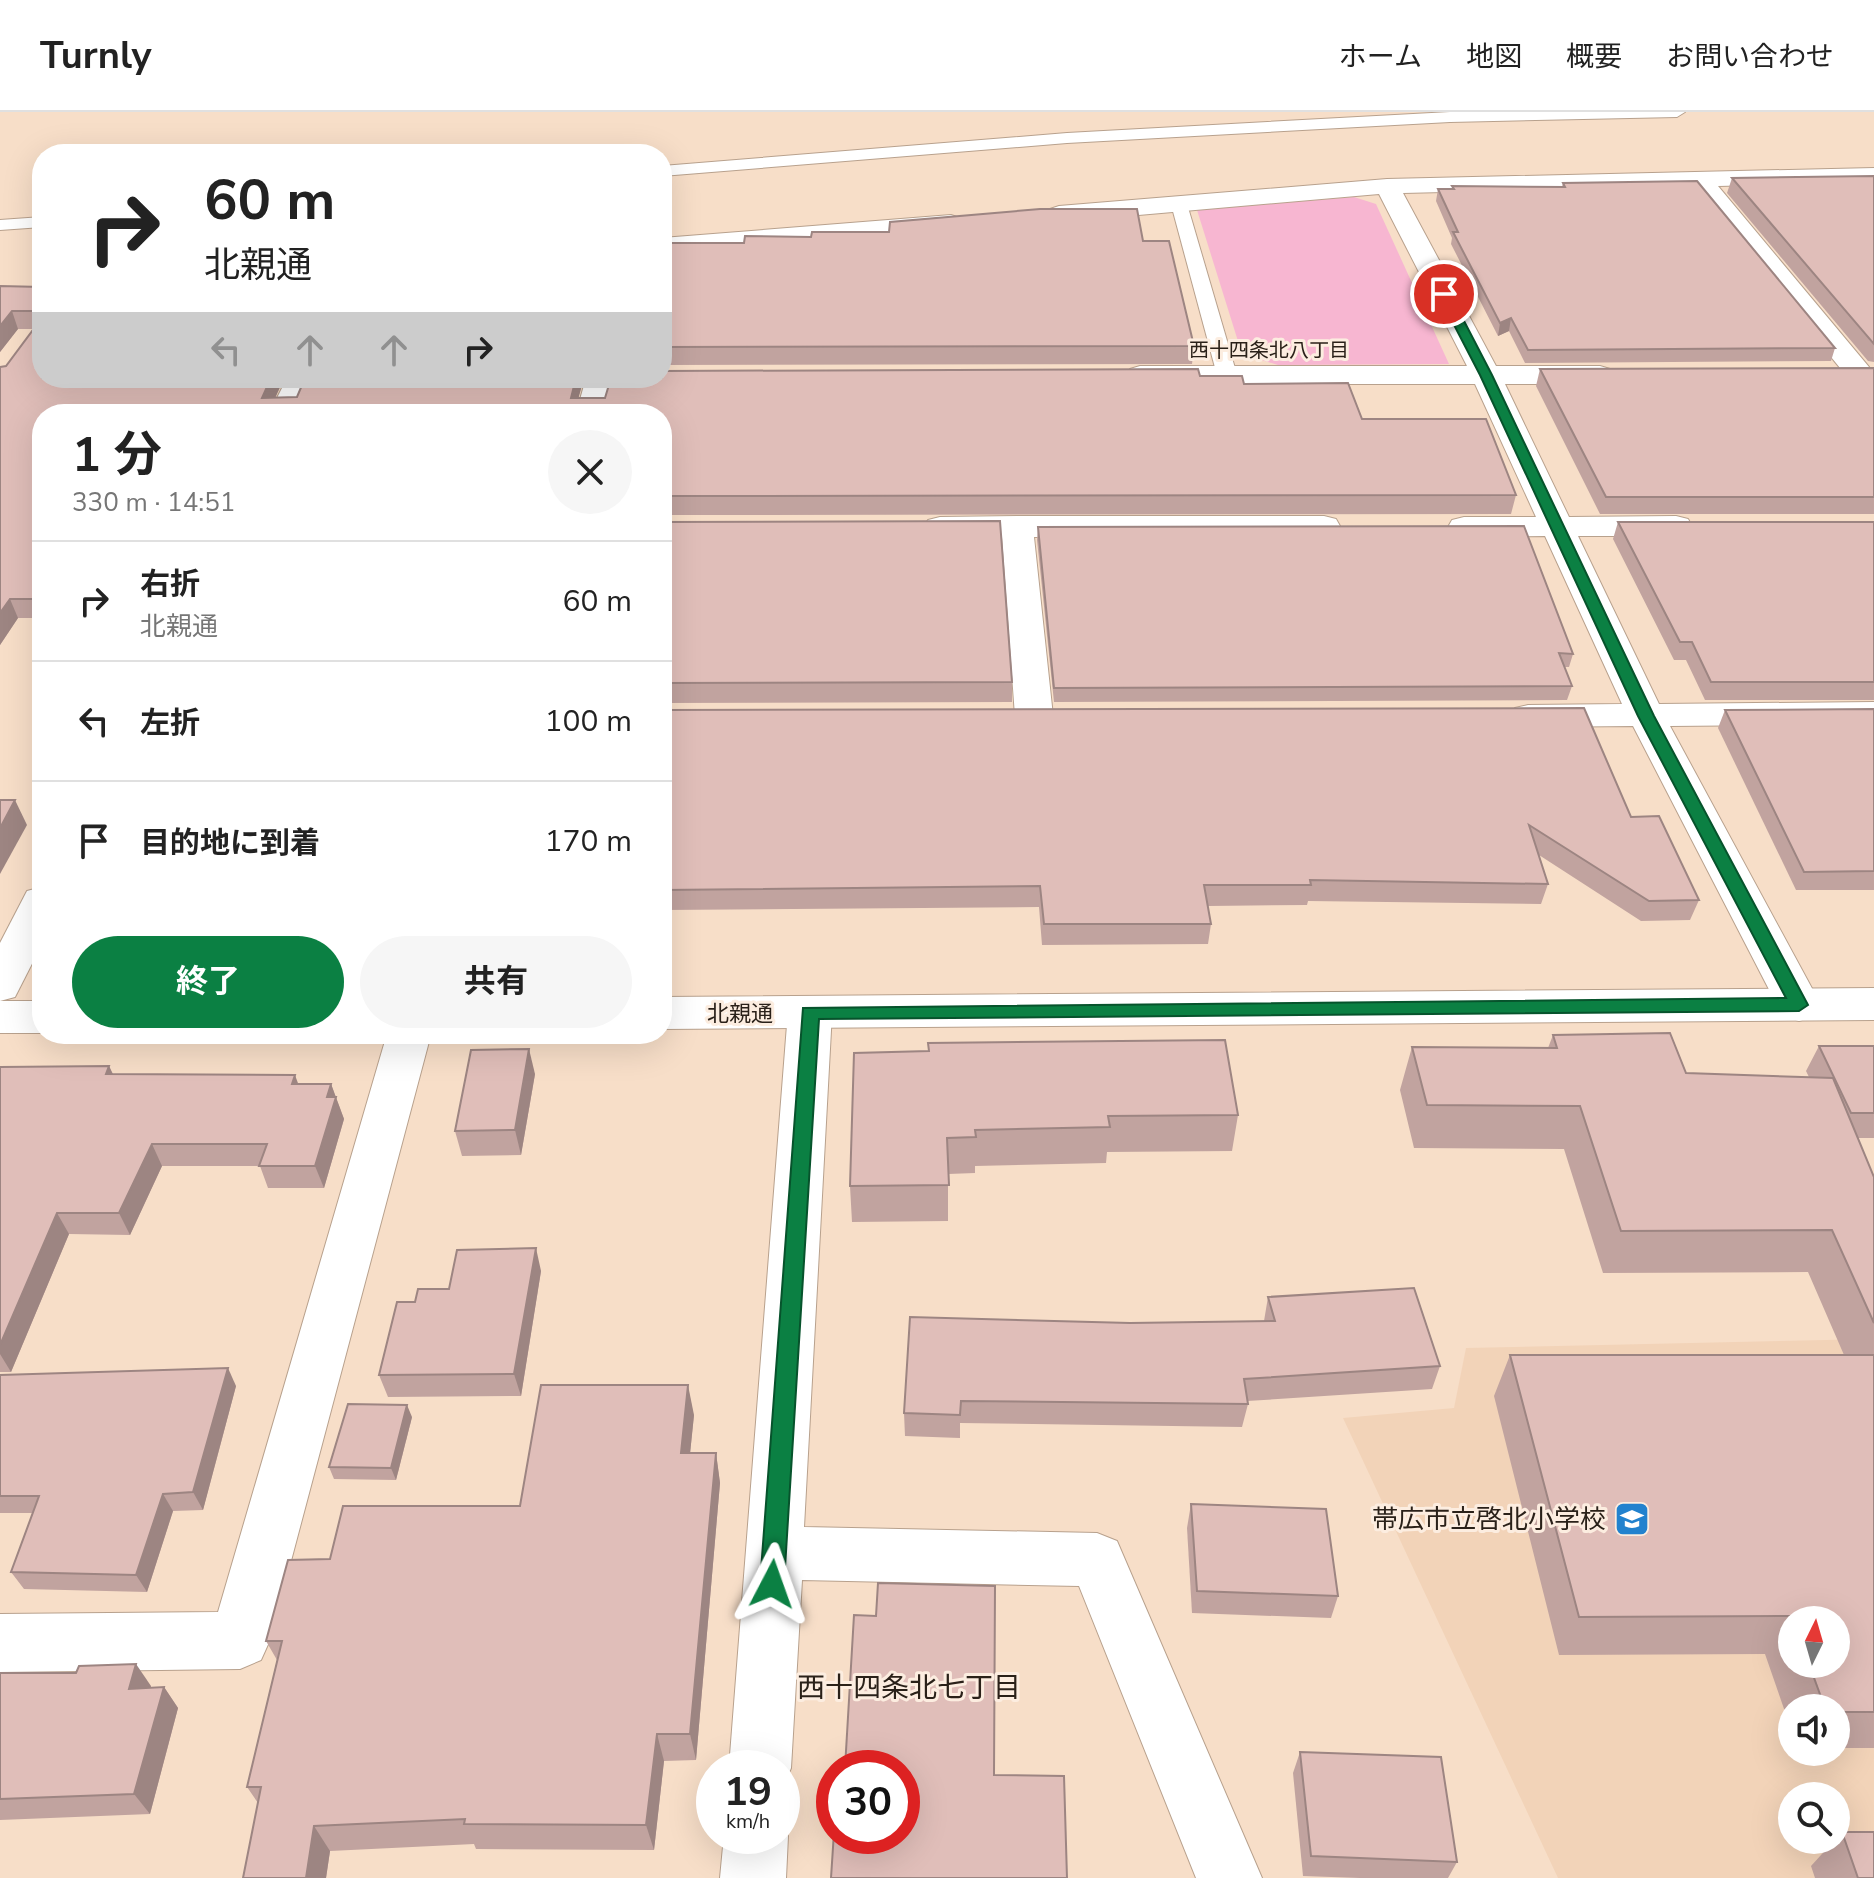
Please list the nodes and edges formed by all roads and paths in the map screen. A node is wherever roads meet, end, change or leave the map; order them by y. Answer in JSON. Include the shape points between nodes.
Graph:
{"nodes":[{"id":1,"x":1677,"y":112,"type":"edge"},
{"id":2,"x":672,"y":170,"type":"edge"},
{"id":3,"x":1874,"y":175,"type":"edge"},
{"id":4,"x":1699,"y":179,"type":"junction"},
{"id":5,"x":1387,"y":186,"type":"junction"},
{"id":6,"x":1179,"y":204,"type":"junction"},
{"id":7,"x":1038,"y":215,"type":"edge"},
{"id":8,"x":975,"y":221,"type":"edge"},
{"id":9,"x":32,"y":223,"type":"edge"},
{"id":10,"x":0,"y":225,"type":"edge"},
{"id":11,"x":672,"y":245,"type":"edge"},
{"id":12,"x":1828,"y":373,"type":"edge"},
{"id":13,"x":1866,"y":373,"type":"edge"},
{"id":14,"x":1227,"y":375,"type":"junction"},
{"id":15,"x":1486,"y":375,"type":"junction"},
{"id":16,"x":1626,"y":375,"type":"edge"},
{"id":17,"x":1117,"y":376,"type":"edge"},
{"id":18,"x":1017,"y":526,"type":"junction"},
{"id":19,"x":1350,"y":526,"type":"edge"},
{"id":20,"x":1699,"y":526,"type":"edge"},
{"id":21,"x":909,"y":527,"type":"edge"},
{"id":22,"x":1430,"y":527,"type":"edge"},
{"id":23,"x":1556,"y":527,"type":"junction"},
{"id":24,"x":1874,"y":713,"type":"edge"},
{"id":25,"x":1034,"y":716,"type":"edge"},
{"id":26,"x":1489,"y":716,"type":"edge"},
{"id":27,"x":1646,"y":716,"type":"junction"},
{"id":28,"x":32,"y":921,"type":"edge"},
{"id":29,"x":0,"y":986,"type":"edge"},
{"id":30,"x":1874,"y":1004,"type":"edge"},
{"id":31,"x":1799,"y":1005,"type":"junction"},
{"id":32,"x":810,"y":1012,"type":"junction"},
{"id":33,"x":672,"y":1013,"type":"edge"},
{"id":34,"x":0,"y":1017,"type":"edge"},
{"id":35,"x":32,"y":1017,"type":"edge"},
{"id":36,"x":406,"y":1044,"type":"edge"},
{"id":37,"x":774,"y":1553,"type":"junction"},
{"id":38,"x":0,"y":1643,"type":"edge"},
{"id":39,"x":761,"y":1750,"type":"edge"},
{"id":40,"x":755,"y":1854,"type":"edge"},
{"id":41,"x":753,"y":1878,"type":"edge"},
{"id":42,"x":1229,"y":1878,"type":"edge"}],
"edges":[{"from":1,"to":2,"type":"lane","via":[[1450,117],[1082,137]]},
{"from":3,"to":4,"type":"street"},
{"from":4,"to":5,"type":"street"},
{"from":4,"to":13,"type":"street"},
{"from":5,"to":6,"type":"street"},
{"from":5,"to":15,"type":"street"},
{"from":6,"to":7,"type":"street"},
{"from":6,"to":14,"type":"lane"},
{"from":8,"to":11,"type":"street"},
{"from":9,"to":10,"type":"lane"},
{"from":12,"to":13,"type":"street"},
{"from":14,"to":15,"type":"street"},
{"from":14,"to":17,"type":"street"},
{"from":15,"to":16,"type":"street"},
{"from":15,"to":23,"type":"street"},
{"from":18,"to":19,"type":"street"},
{"from":18,"to":21,"type":"street"},
{"from":18,"to":25,"type":"street"},
{"from":20,"to":23,"type":"street"},
{"from":22,"to":23,"type":"street"},
{"from":23,"to":27,"type":"street"},
{"from":24,"to":27,"type":"street"},
{"from":26,"to":27,"type":"street"},
{"from":27,"to":31,"type":"street"},
{"from":28,"to":29,"type":"street"},
{"from":30,"to":31,"type":"street","name":"北親通"},
{"from":31,"to":32,"type":"street","name":"北親通"},
{"from":32,"to":33,"type":"street","name":"北親通"},
{"from":32,"to":37,"type":"street"},
{"from":34,"to":35,"type":"street"},
{"from":36,"to":38,"type":"street","via":[[240,1640]]},
{"from":37,"to":39,"type":"street"},
{"from":37,"to":42,"type":"street","via":[[1097,1560]]},
{"from":40,"to":41,"type":"street"}]}
